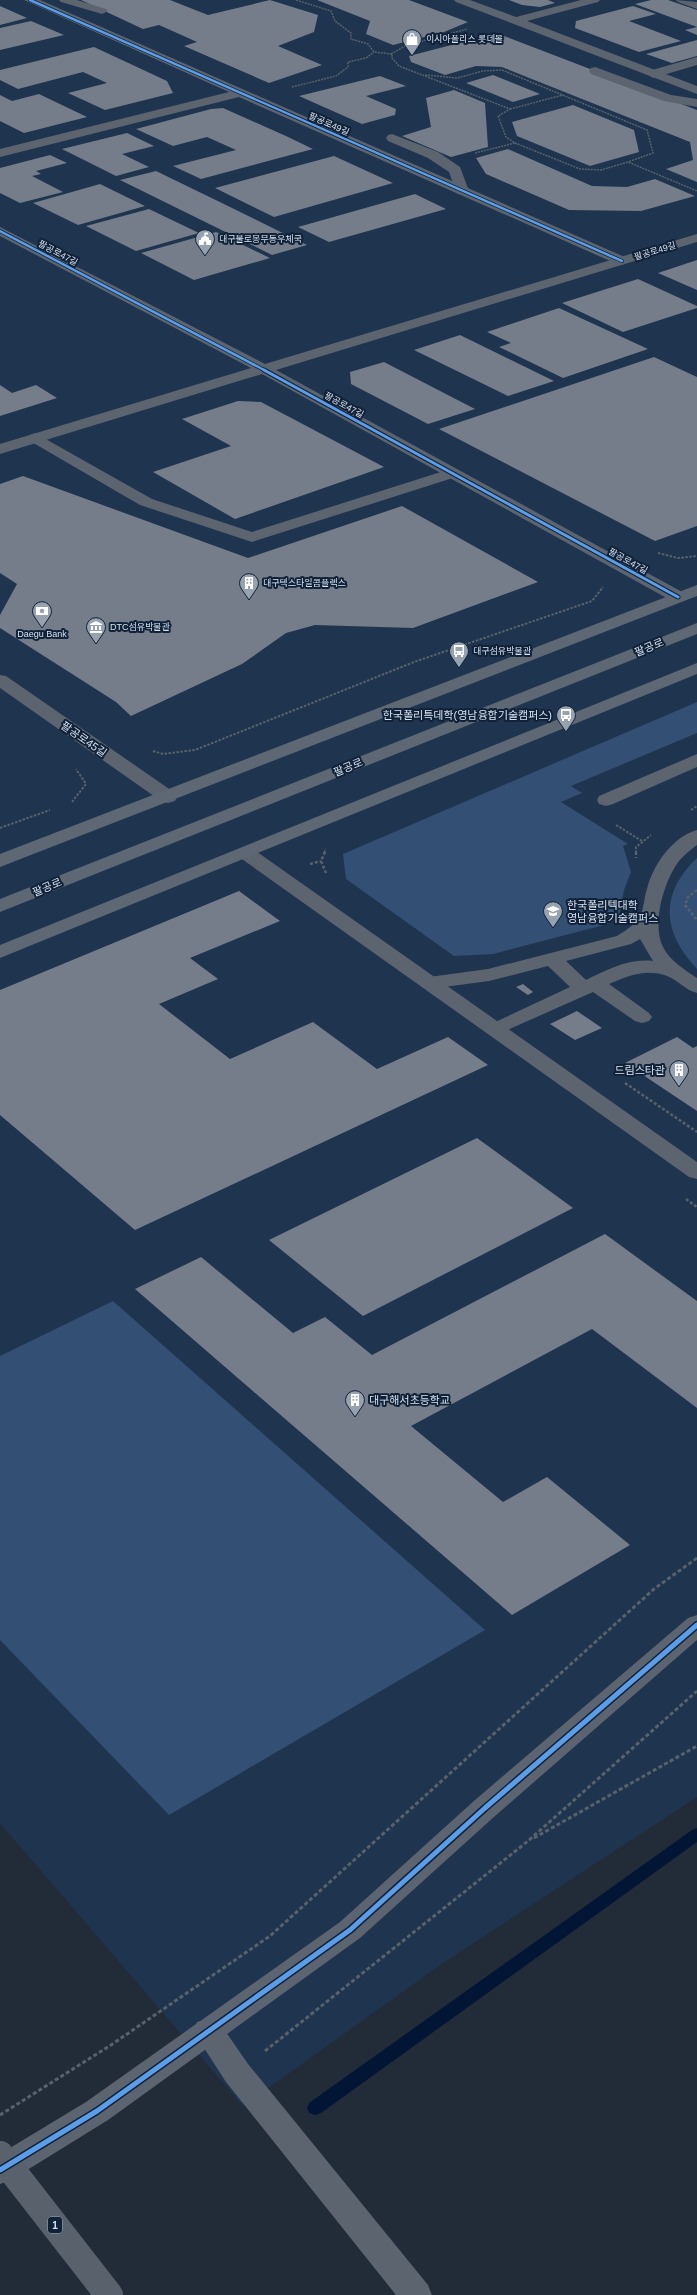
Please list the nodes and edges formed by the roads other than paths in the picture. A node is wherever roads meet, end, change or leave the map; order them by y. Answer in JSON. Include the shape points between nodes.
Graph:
{"nodes":[{"id":1,"x":30,"y":0,"type":"edge"},
{"id":2,"x":65,"y":0,"type":"edge"},
{"id":3,"x":460,"y":0,"type":"edge"},
{"id":4,"x":594,"y":0,"type":"edge"},
{"id":5,"x":682,"y":0,"type":"edge"},
{"id":6,"x":697,"y":6,"type":"edge"},
{"id":7,"x":102,"y":11,"type":"dead end"},
{"id":8,"x":515,"y":21,"type":"junction"},
{"id":9,"x":697,"y":61,"type":"edge"},
{"id":10,"x":595,"y":70,"type":"dead end"},
{"id":11,"x":653,"y":74,"type":"junction"},
{"id":12,"x":697,"y":90,"type":"edge"},
{"id":13,"x":240,"y":93,"type":"junction"},
{"id":14,"x":697,"y":103,"type":"edge"},
{"id":15,"x":392,"y":138,"type":"dead end"},
{"id":16,"x":0,"y":153,"type":"edge"},
{"id":17,"x":462,"y":191,"type":"junction"},
{"id":18,"x":0,"y":231,"type":"edge"},
{"id":19,"x":697,"y":238,"type":"edge"},
{"id":20,"x":622,"y":261,"type":"junction"},
{"id":21,"x":261,"y":368,"type":"junction"},
{"id":22,"x":36,"y":438,"type":"junction"},
{"id":23,"x":0,"y":449,"type":"edge"},
{"id":24,"x":453,"y":473,"type":"junction"},
{"id":25,"x":697,"y":590,"type":"edge"},
{"id":26,"x":678,"y":597,"type":"junction"},
{"id":27,"x":697,"y":628,"type":"edge"},
{"id":28,"x":697,"y":668,"type":"edge"},
{"id":29,"x":3,"y":685,"type":"edge"},
{"id":30,"x":697,"y":760,"type":"edge"},
{"id":31,"x":168,"y":796,"type":"junction"},
{"id":32,"x":606,"y":800,"type":"dead end"},
{"id":33,"x":697,"y":836,"type":"edge"},
{"id":34,"x":246,"y":853,"type":"junction"},
{"id":35,"x":0,"y":861,"type":"edge"},
{"id":36,"x":0,"y":906,"type":"edge"},
{"id":37,"x":650,"y":917,"type":"junction"},
{"id":38,"x":0,"y":952,"type":"edge"},
{"id":39,"x":552,"y":959,"type":"junction"},
{"id":40,"x":674,"y":971,"type":"junction"},
{"id":41,"x":429,"y":983,"type":"junction"},
{"id":42,"x":589,"y":986,"type":"junction"},
{"id":43,"x":697,"y":987,"type":"edge"},
{"id":44,"x":642,"y":1017,"type":"dead end"},
{"id":45,"x":496,"y":1029,"type":"junction"},
{"id":46,"x":697,"y":1172,"type":"edge"},
{"id":47,"x":697,"y":1625,"type":"edge"},
{"id":48,"x":208,"y":2031,"type":"junction"},
{"id":49,"x":0,"y":2155,"type":"edge"},
{"id":50,"x":0,"y":2170,"type":"edge"},
{"id":51,"x":109,"y":2295,"type":"edge"},
{"id":52,"x":416,"y":2295,"type":"edge"}],
"edges":[{"from":1,"to":13,"type":"street","name":"팔공로49길"},
{"from":2,"to":7,"type":"street"},
{"from":3,"to":8,"type":"street"},
{"from":4,"to":8,"type":"street"},
{"from":5,"to":6,"type":"street"},
{"from":8,"to":11,"type":"street"},
{"from":9,"to":11,"type":"street"},
{"from":10,"to":14,"type":"street","via":[[668,98]]},
{"from":11,"to":12,"type":"street"},
{"from":13,"to":16,"type":"street"},
{"from":13,"to":17,"type":"street","name":"팔공로49길"},
{"from":15,"to":17,"type":"street","via":[[433,155],[455,170]]},
{"from":17,"to":20,"type":"street","name":"팔공로49길"},
{"from":18,"to":21,"type":"street","name":"팔공로47길"},
{"from":19,"to":20,"type":"street","name":"팔공로49길"},
{"from":20,"to":21,"type":"street"},
{"from":21,"to":22,"type":"street"},
{"from":21,"to":24,"type":"street","name":"팔공로47길"},
{"from":22,"to":23,"type":"street"},
{"from":22,"to":24,"type":"street","via":[[146,502],[252,537]]},
{"from":24,"to":26,"type":"street","name":"팔공로47길"},
{"from":25,"to":26,"type":"main road"},
{"from":26,"to":31,"type":"main road"},
{"from":27,"to":36,"type":"main road","name":"팔공로"},
{"from":28,"to":34,"type":"main road"},
{"from":29,"to":31,"type":"street","name":"팔공로45길"},
{"from":30,"to":32,"type":"street"},
{"from":31,"to":35,"type":"main road"},
{"from":33,"to":37,"type":"street","via":[[675,852],[664,866],[654,892]]},
{"from":34,"to":38,"type":"main road"},
{"from":34,"to":41,"type":"street"},
{"from":37,"to":39,"type":"street","via":[[637,932],[624,940]]},
{"from":37,"to":40,"type":"street","via":[[653,945]]},
{"from":39,"to":41,"type":"street","via":[[480,977]]},
{"from":39,"to":42,"type":"street"},
{"from":40,"to":42,"type":"street","via":[[637,967],[623,970]]},
{"from":40,"to":43,"type":"street"},
{"from":41,"to":45,"type":"street"},
{"from":42,"to":44,"type":"street"},
{"from":42,"to":45,"type":"street"},
{"from":45,"to":46,"type":"street"},
{"from":47,"to":48,"type":"street","via":[[485,1808],[350,1930]]},
{"from":48,"to":50,"type":"street","via":[[97,2111]]},
{"from":48,"to":52,"type":"street","via":[[237,2073]]},
{"from":49,"to":51,"type":"highway","number":"1","bridge":true}]}
